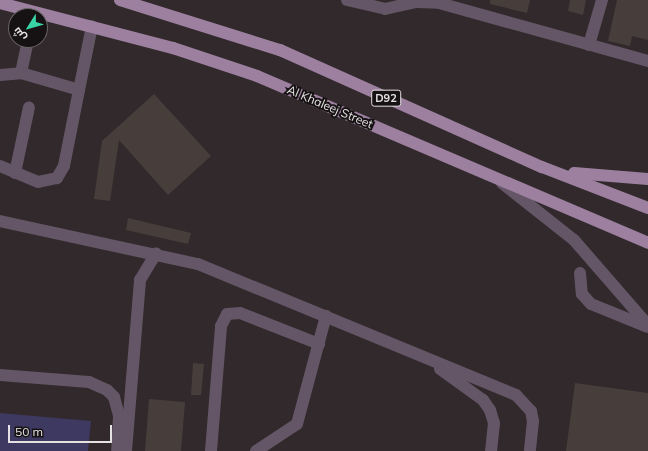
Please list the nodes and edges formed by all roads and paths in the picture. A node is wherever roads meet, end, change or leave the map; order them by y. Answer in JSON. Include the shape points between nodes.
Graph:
{"nodes":[{"id":1,"x":120,"y":0,"type":"edge"},
{"id":2,"x":347,"y":0,"type":"edge"},
{"id":3,"x":602,"y":0,"type":"edge"},
{"id":4,"x":0,"y":3,"type":"edge"},
{"id":5,"x":370,"y":3,"type":"edge"},
{"id":6,"x":15,"y":8,"type":"edge"},
{"id":7,"x":48,"y":17,"type":"edge"},
{"id":8,"x":92,"y":26,"type":"junction"},
{"id":9,"x":589,"y":45,"type":"junction"},
{"id":10,"x":27,"y":48,"type":"edge"},
{"id":11,"x":648,"y":61,"type":"edge"},
{"id":12,"x":2,"y":72,"type":"edge"},
{"id":13,"x":22,"y":73,"type":"junction"},
{"id":14,"x":79,"y":90,"type":"junction"},
{"id":15,"x":29,"y":107,"type":"dead end"},
{"id":16,"x":0,"y":166,"type":"edge"},
{"id":17,"x":542,"y":167,"type":"junction"},
{"id":18,"x":16,"y":173,"type":"junction"},
{"id":19,"x":496,"y":179,"type":"junction"},
{"id":20,"x":648,"y":179,"type":"edge"},
{"id":21,"x":648,"y":208,"type":"edge"},
{"id":22,"x":0,"y":220,"type":"edge"},
{"id":23,"x":648,"y":243,"type":"edge"},
{"id":24,"x":156,"y":254,"type":"junction"},
{"id":25,"x":580,"y":273,"type":"dead end"},
{"id":26,"x":326,"y":316,"type":"junction"},
{"id":27,"x":648,"y":326,"type":"edge"},
{"id":28,"x":319,"y":344,"type":"junction"},
{"id":29,"x":422,"y":356,"type":"junction"},
{"id":30,"x":0,"y":375,"type":"edge"},
{"id":31,"x":117,"y":451,"type":"edge"},
{"id":32,"x":126,"y":451,"type":"edge"},
{"id":33,"x":211,"y":451,"type":"edge"},
{"id":34,"x":256,"y":451,"type":"edge"},
{"id":35,"x":491,"y":451,"type":"edge"},
{"id":36,"x":530,"y":451,"type":"edge"}],
"edges":[{"from":1,"to":17,"type":"main road","number":"D92","via":[[280,50]]},
{"from":2,"to":5,"type":"street"},
{"from":3,"to":9,"type":"street"},
{"from":4,"to":6,"type":"main road","name":"Al Khaleej Street","number":"D92"},
{"from":5,"to":9,"type":"street","via":[[389,9],[416,2],[439,3]]},
{"from":7,"to":8,"type":"main road","name":"Al Khaleej Street","number":"D92"},
{"from":8,"to":14,"type":"street"},
{"from":8,"to":19,"type":"main road","name":"Al Khaleej Street","number":"D92","via":[[258,76]]},
{"from":9,"to":11,"type":"street"},
{"from":10,"to":13,"type":"street"},
{"from":12,"to":13,"type":"street"},
{"from":13,"to":14,"type":"street"},
{"from":14,"to":18,"type":"street","via":[[62,173],[45,183]]},
{"from":15,"to":18,"type":"street"},
{"from":16,"to":18,"type":"street"},
{"from":17,"to":20,"type":"main road","via":[[600,177]]},
{"from":17,"to":21,"type":"main road","number":"D92"},
{"from":19,"to":23,"type":"main road","name":"Al Khaleej Street","number":"D92"},
{"from":19,"to":27,"type":"street","via":[[569,234]]},
{"from":22,"to":24,"type":"street"},
{"from":24,"to":26,"type":"street","via":[[232,277]]},
{"from":24,"to":32,"type":"street","via":[[140,280]]},
{"from":25,"to":27,"type":"street","via":[[582,294],[591,304]]},
{"from":26,"to":28,"type":"street"},
{"from":26,"to":29,"type":"street"},
{"from":28,"to":33,"type":"street","via":[[240,313],[227,314],[221,326]]},
{"from":28,"to":34,"type":"street","via":[[297,424]]},
{"from":29,"to":35,"type":"street","via":[[483,400],[494,422]]},
{"from":29,"to":36,"type":"street","via":[[525,401],[533,421]]},
{"from":30,"to":31,"type":"street","via":[[89,382],[107,390],[118,406]]}]}
